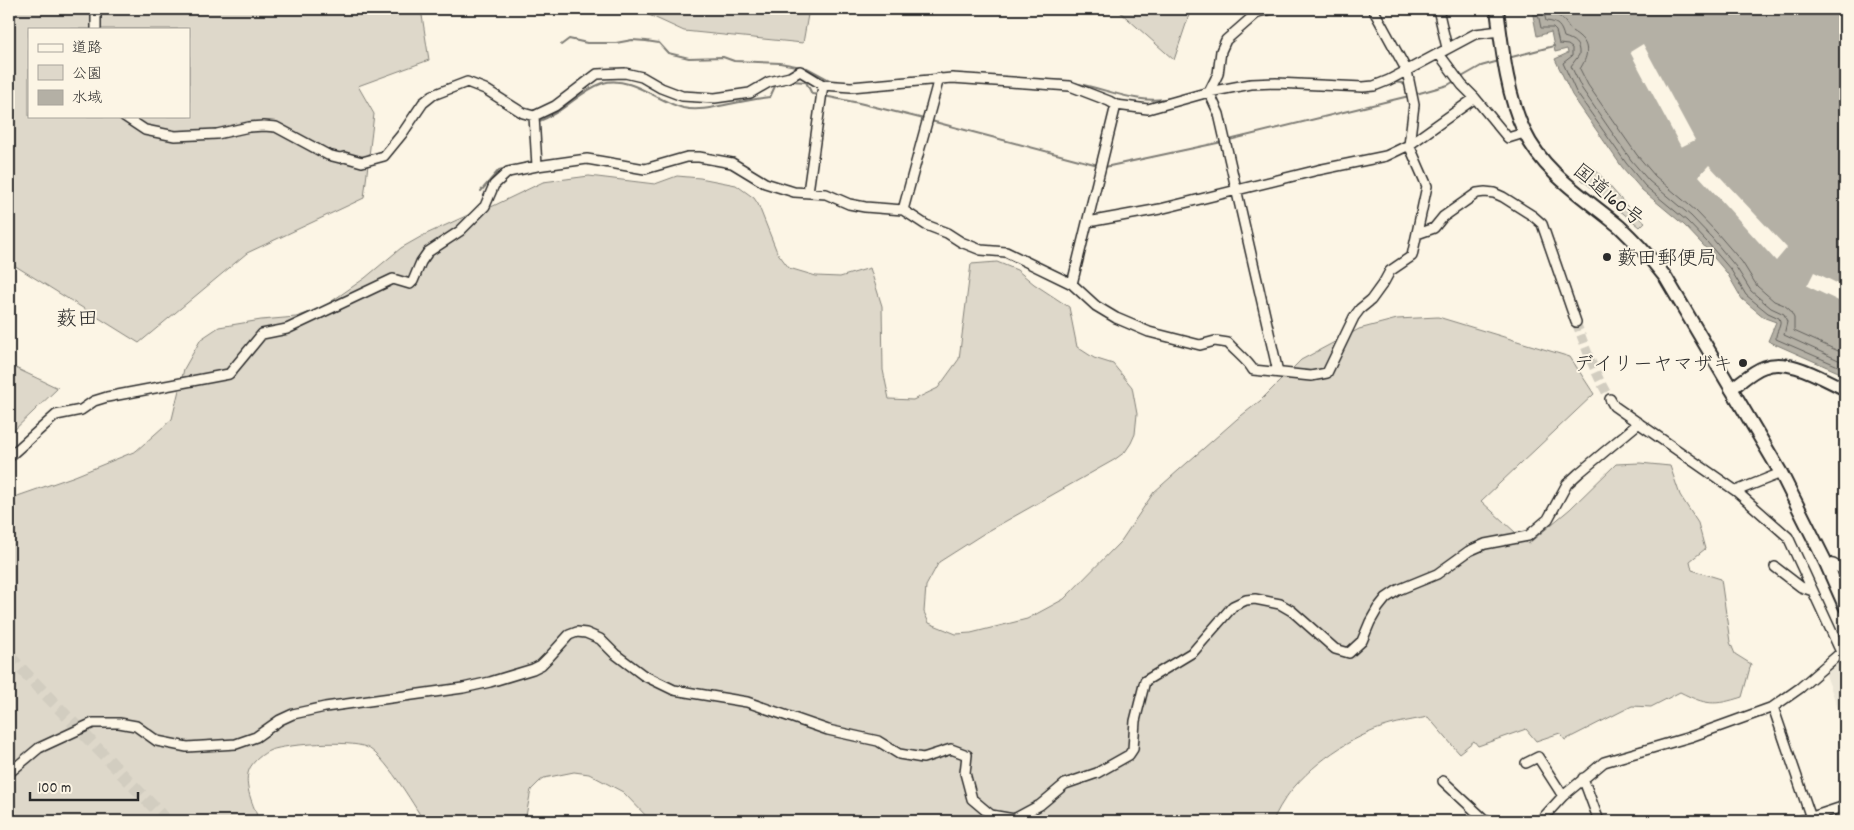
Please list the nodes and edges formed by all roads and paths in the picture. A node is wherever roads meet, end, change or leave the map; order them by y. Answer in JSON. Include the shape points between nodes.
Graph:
{"nodes":[{"id":1,"x":96,"y":9,"type":"edge"},
{"id":2,"x":1272,"y":9,"type":"edge"},
{"id":3,"x":1373,"y":9,"type":"edge"},
{"id":4,"x":1438,"y":9,"type":"edge"},
{"id":5,"x":1497,"y":9,"type":"edge"},
{"id":6,"x":96,"y":28,"type":"edge"},
{"id":7,"x":1500,"y":31,"type":"junction"},
{"id":8,"x":1443,"y":51,"type":"junction"},
{"id":9,"x":1408,"y":71,"type":"junction"},
{"id":10,"x":940,"y":78,"type":"junction"},
{"id":11,"x":823,"y":85,"type":"junction"},
{"id":12,"x":1209,"y":92,"type":"junction"},
{"id":13,"x":1475,"y":98,"type":"junction"},
{"id":14,"x":1116,"y":106,"type":"junction"},
{"id":15,"x":534,"y":116,"type":"junction"},
{"id":16,"x":127,"y":118,"type":"edge"},
{"id":17,"x":1524,"y":133,"type":"junction"},
{"id":18,"x":1409,"y":145,"type":"junction"},
{"id":19,"x":538,"y":166,"type":"junction"},
{"id":20,"x":1236,"y":191,"type":"junction"},
{"id":21,"x":808,"y":192,"type":"junction"},
{"id":22,"x":903,"y":210,"type":"junction"},
{"id":23,"x":1088,"y":222,"type":"junction"},
{"id":24,"x":1417,"y":234,"type":"junction"},
{"id":25,"x":1072,"y":284,"type":"junction"},
{"id":26,"x":1576,"y":322,"type":"tunnel mouth"},
{"id":27,"x":1278,"y":372,"type":"junction"},
{"id":28,"x":1731,"y":388,"type":"junction"},
{"id":29,"x":1845,"y":389,"type":"edge"},
{"id":30,"x":1610,"y":399,"type":"tunnel mouth"},
{"id":31,"x":1639,"y":423,"type":"junction"},
{"id":32,"x":9,"y":457,"type":"edge"},
{"id":33,"x":1781,"y":473,"type":"junction"},
{"id":34,"x":1736,"y":492,"type":"junction"},
{"id":35,"x":1826,"y":563,"type":"junction"},
{"id":36,"x":1775,"y":567,"type":"dead end"},
{"id":37,"x":1845,"y":571,"type":"edge"},
{"id":38,"x":1813,"y":591,"type":"junction"},
{"id":39,"x":1845,"y":606,"type":"edge"},
{"id":40,"x":1843,"y":650,"type":"edge"},
{"id":41,"x":1773,"y":707,"type":"junction"},
{"id":42,"x":1526,"y":763,"type":"dead end"},
{"id":43,"x":9,"y":773,"type":"edge"},
{"id":44,"x":1583,"y":778,"type":"junction"},
{"id":45,"x":1443,"y":781,"type":"dead end"},
{"id":46,"x":1563,"y":796,"type":"junction"},
{"id":47,"x":1845,"y":806,"type":"edge"},
{"id":48,"x":1811,"y":818,"type":"junction"},
{"id":49,"x":1486,"y":821,"type":"edge"},
{"id":50,"x":1540,"y":821,"type":"edge"},
{"id":51,"x":1599,"y":821,"type":"edge"},
{"id":52,"x":1800,"y":821,"type":"edge"}],
"edges":[{"from":1,"to":6,"type":"street"},
{"from":2,"to":12,"type":"street","via":[[1258,12],[1226,40],[1218,74]]},
{"from":3,"to":9,"type":"street"},
{"from":4,"to":8,"type":"street"},
{"from":5,"to":7,"type":"highway","name":"国道160号"},
{"from":7,"to":8,"type":"street","via":[[1475,34]]},
{"from":7,"to":17,"type":"highway","name":"国道160号","via":[[1506,68]]},
{"from":8,"to":9,"type":"street"},
{"from":8,"to":13,"type":"street","via":[[1448,68]]},
{"from":9,"to":12,"type":"street","via":[[1369,87],[1276,83]]},
{"from":9,"to":18,"type":"street","via":[[1414,105]]},
{"from":10,"to":11,"type":"street","via":[[866,86]]},
{"from":10,"to":14,"type":"street","via":[[1070,86]]},
{"from":10,"to":22,"type":"street"},
{"from":11,"to":15,"type":"street","via":[[800,71],[750,93],[715,98],[682,96],[642,76],[597,74],[555,106]]},
{"from":11,"to":21,"type":"street"},
{"from":12,"to":14,"type":"street","via":[[1148,109]]},
{"from":12,"to":20,"type":"street","via":[[1219,114]]},
{"from":13,"to":17,"type":"street","via":[[1508,138]]},
{"from":13,"to":18,"type":"street"},
{"from":14,"to":23,"type":"street"},
{"from":15,"to":16,"type":"street","via":[[467,82],[433,95],[423,103],[384,156],[362,162],[328,155],[276,127],[175,136],[145,130]]},
{"from":15,"to":19,"type":"street"},
{"from":17,"to":28,"type":"highway","name":"国道160号","via":[[1538,154],[1569,187],[1646,251],[1666,278]]},
{"from":18,"to":20,"type":"street","via":[[1386,156]]},
{"from":18,"to":24,"type":"street","via":[[1428,186]]},
{"from":19,"to":21,"type":"street","via":[[587,159],[645,169],[698,157],[732,163],[780,188]]},
{"from":19,"to":32,"type":"street","via":[[508,172],[494,185],[485,206],[460,231],[428,252],[410,284],[393,279],[287,329],[262,334],[229,374],[107,397],[81,410],[56,416]]},
{"from":20,"to":23,"type":"street"},
{"from":20,"to":27,"type":"street"},
{"from":21,"to":22,"type":"street","via":[[826,194],[849,204]]},
{"from":22,"to":25,"type":"street","via":[[962,242],[981,250],[1006,252]]},
{"from":23,"to":25,"type":"street"},
{"from":24,"to":26,"type":"street","via":[[1434,228],[1477,193],[1494,193],[1503,197],[1542,224]]},
{"from":24,"to":27,"type":"street","via":[[1412,256],[1390,271],[1376,294],[1354,317],[1327,373],[1311,376]]},
{"from":25,"to":27,"type":"street","via":[[1096,306],[1116,318],[1149,332],[1200,345],[1215,341],[1228,343],[1253,370]]},
{"from":28,"to":29,"type":"main road","via":[[1763,367],[1776,364],[1796,367]]},
{"from":28,"to":33,"type":"highway","name":"国道160号"},
{"from":30,"to":31,"type":"street","via":[[1614,406]]},
{"from":31,"to":34,"type":"street"},
{"from":31,"to":43,"type":"street","via":[[1573,478],[1548,519],[1528,536],[1486,544],[1469,551],[1437,574],[1386,598],[1362,641],[1349,653],[1335,649],[1280,604],[1255,599],[1233,606],[1193,652],[1145,681],[1135,722],[1134,749],[1129,755],[1098,773],[1065,784],[1040,805],[1014,819],[991,815],[972,799],[965,773],[967,754],[952,748],[923,758],[899,754],[878,741],[828,730],[747,702],[669,688],[643,675],[600,639],[586,632],[569,634],[550,656],[533,669],[463,688],[293,714],[256,737],[236,744],[187,747],[157,741],[136,726],[94,723],[38,748]]},
{"from":33,"to":34,"type":"street"},
{"from":33,"to":35,"type":"highway","name":"国道160号"},
{"from":34,"to":38,"type":"street","via":[[1788,537]]},
{"from":35,"to":37,"type":"street"},
{"from":35,"to":39,"type":"highway","name":"国道160号"},
{"from":36,"to":38,"type":"street","via":[[1800,587]]},
{"from":38,"to":40,"type":"street"},
{"from":40,"to":41,"type":"street"},
{"from":41,"to":44,"type":"street","via":[[1690,737],[1604,762]]},
{"from":41,"to":48,"type":"street"},
{"from":42,"to":46,"type":"street","via":[[1538,757]]},
{"from":44,"to":46,"type":"street"},
{"from":44,"to":51,"type":"street"},
{"from":45,"to":49,"type":"street"},
{"from":46,"to":50,"type":"street"},
{"from":47,"to":48,"type":"street"},
{"from":48,"to":52,"type":"street"}]}
